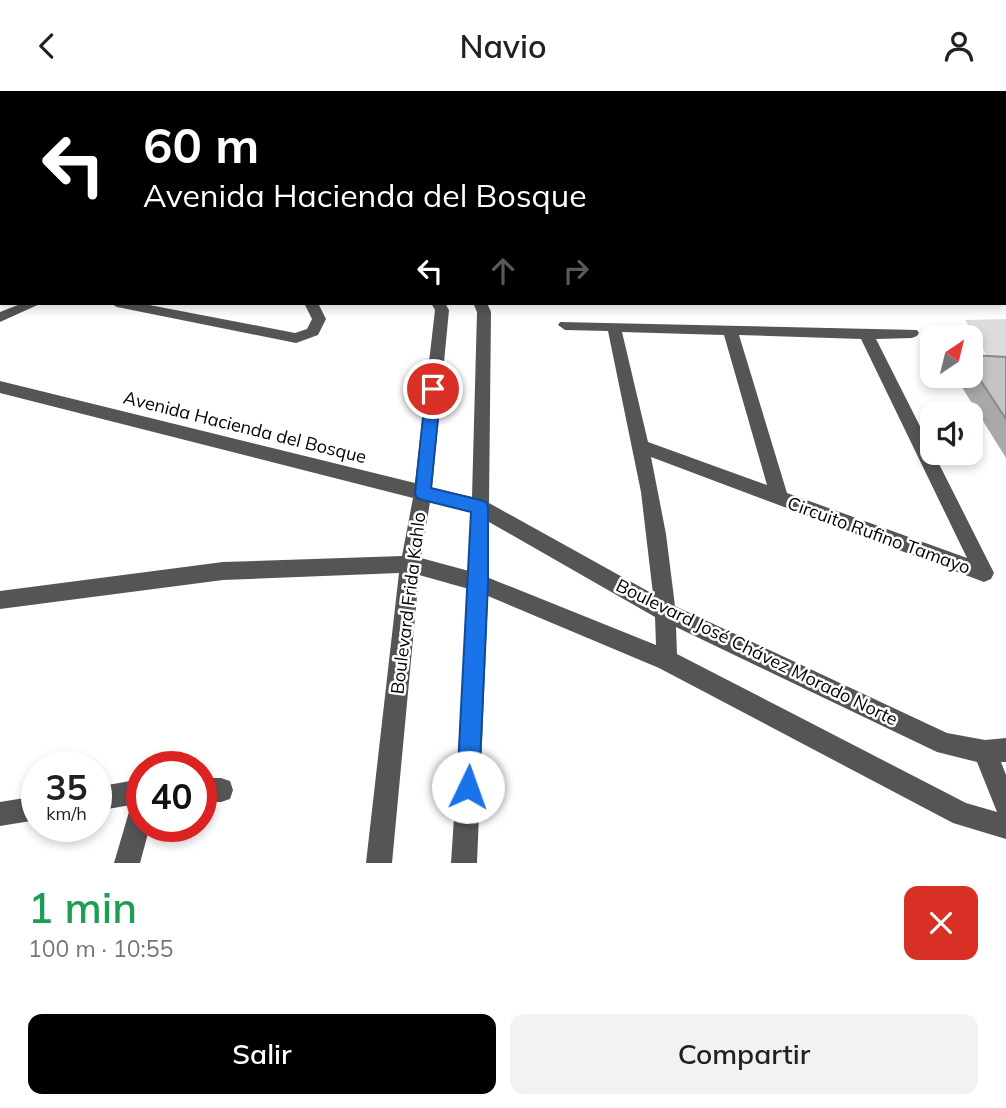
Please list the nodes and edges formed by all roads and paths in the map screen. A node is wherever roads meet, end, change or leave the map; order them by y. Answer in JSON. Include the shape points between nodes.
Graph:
{"nodes":[{"id":1,"x":30,"y":305,"type":"edge"},
{"id":2,"x":127,"y":305,"type":"edge"},
{"id":3,"x":313,"y":305,"type":"edge"},
{"id":4,"x":439,"y":305,"type":"edge"},
{"id":5,"x":481,"y":305,"type":"edge"},
{"id":6,"x":0,"y":317,"type":"edge"},
{"id":7,"x":565,"y":325,"type":"dead end"},
{"id":8,"x":614,"y":326,"type":"junction"},
{"id":9,"x":730,"y":330,"type":"junction"},
{"id":10,"x":912,"y":333,"type":"dead end"},
{"id":11,"x":866,"y":334,"type":"junction"},
{"id":12,"x":0,"y":387,"type":"edge"},
{"id":13,"x":642,"y":447,"type":"junction"},
{"id":14,"x":423,"y":493,"type":"junction"},
{"id":15,"x":780,"y":499,"type":"junction"},
{"id":16,"x":480,"y":507,"type":"junction"},
{"id":17,"x":410,"y":564,"type":"junction"},
{"id":18,"x":479,"y":583,"type":"junction"},
{"id":19,"x":0,"y":600,"type":"edge"},
{"id":20,"x":666,"y":612,"type":"junction"},
{"id":21,"x":667,"y":660,"type":"junction"},
{"id":22,"x":995,"y":751,"type":"edge"},
{"id":23,"x":1006,"y":805,"type":"edge"},
{"id":24,"x":21,"y":811,"type":"edge"},
{"id":25,"x":0,"y":814,"type":"edge"},
{"id":26,"x":1006,"y":827,"type":"edge"},
{"id":27,"x":133,"y":842,"type":"edge"},
{"id":28,"x":127,"y":863,"type":"edge"},
{"id":29,"x":379,"y":863,"type":"edge"},
{"id":30,"x":464,"y":863,"type":"edge"}],
"edges":[{"from":1,"to":6,"type":"street"},
{"from":2,"to":3,"type":"street","via":[[296,338],[313,332],[319,320]]},
{"from":4,"to":14,"type":"street","name":"Boulevard Frida Kahlo"},
{"from":5,"to":16,"type":"street"},
{"from":7,"to":8,"type":"street"},
{"from":8,"to":9,"type":"street"},
{"from":8,"to":13,"type":"street"},
{"from":9,"to":11,"type":"street"},
{"from":9,"to":15,"type":"street"},
{"from":10,"to":11,"type":"street"},
{"from":11,"to":15,"type":"street","name":"Circuito Rufino Tamayo","via":[[984,573]]},
{"from":12,"to":14,"type":"street","name":"Avenida Hacienda del Bosque"},
{"from":13,"to":15,"type":"street","name":"Circuito Rufino Tamayo"},
{"from":13,"to":20,"type":"street"},
{"from":14,"to":16,"type":"street","name":"Avenida Hacienda del Bosque"},
{"from":14,"to":17,"type":"street","name":"Boulevard Frida Kahlo"},
{"from":16,"to":18,"type":"street"},
{"from":16,"to":20,"type":"street","name":"Boulevard José Chávez Morado Norte"},
{"from":17,"to":18,"type":"street"},
{"from":17,"to":19,"type":"street","via":[[223,571]]},
{"from":17,"to":29,"type":"street","name":"Boulevard Frida Kahlo"},
{"from":18,"to":21,"type":"street"},
{"from":18,"to":30,"type":"street"},
{"from":20,"to":21,"type":"street"},
{"from":20,"to":22,"type":"street","name":"Boulevard José Chávez Morado Norte","via":[[945,744]]},
{"from":21,"to":26,"type":"street","via":[[962,814]]},
{"from":22,"to":23,"type":"street"},
{"from":24,"to":25,"type":"street"},
{"from":27,"to":28,"type":"street"}]}
